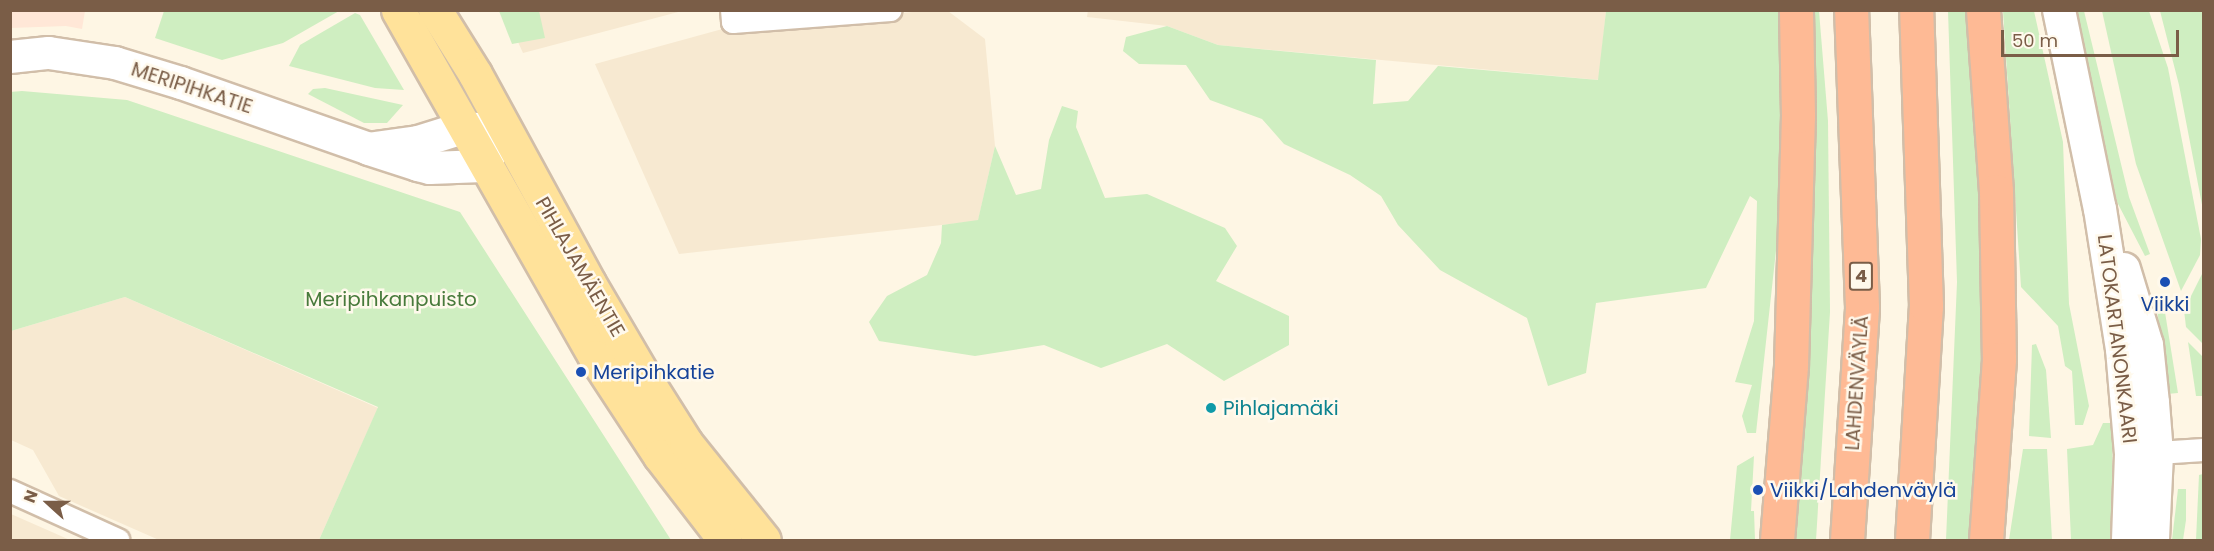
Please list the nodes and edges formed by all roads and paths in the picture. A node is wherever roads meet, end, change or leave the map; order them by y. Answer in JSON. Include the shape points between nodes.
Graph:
{"nodes":[{"id":1,"x":398,"y":10,"type":"edge"},
{"id":2,"x":435,"y":10,"type":"edge"},
{"id":3,"x":732,"y":10,"type":"edge"},
{"id":4,"x":891,"y":10,"type":"edge"},
{"id":5,"x":1796,"y":10,"type":"edge"},
{"id":6,"x":1851,"y":10,"type":"edge"},
{"id":7,"x":1916,"y":10,"type":"edge"},
{"id":8,"x":1983,"y":10,"type":"edge"},
{"id":9,"x":2059,"y":10,"type":"edge"},
{"id":10,"x":10,"y":57,"type":"edge"},
{"id":11,"x":463,"y":128,"type":"junction"},
{"id":12,"x":504,"y":131,"type":"junction"},
{"id":13,"x":369,"y":149,"type":"junction"},
{"id":14,"x":483,"y":166,"type":"junction"},
{"id":15,"x":2204,"y":450,"type":"edge"},
{"id":16,"x":2144,"y":454,"type":"junction"},
{"id":17,"x":10,"y":491,"type":"edge"},
{"id":18,"x":118,"y":540,"type":"edge"},
{"id":19,"x":725,"y":540,"type":"edge"},
{"id":20,"x":764,"y":540,"type":"edge"},
{"id":21,"x":1777,"y":540,"type":"edge"},
{"id":22,"x":1847,"y":540,"type":"edge"},
{"id":23,"x":1912,"y":540,"type":"edge"},
{"id":24,"x":1986,"y":540,"type":"edge"},
{"id":25,"x":2128,"y":540,"type":"edge"},
{"id":26,"x":2153,"y":540,"type":"edge"}],
"edges":[{"from":1,"to":11,"type":"main road","name":"PIHLAJAMÄENTIE"},
{"from":2,"to":12,"type":"main road","name":"PIHLAJAMÄENTIE"},
{"from":3,"to":4,"type":"street","via":[[733,22]]},
{"from":5,"to":21,"type":"highway","via":[[1798,116],[1791,365]]},
{"from":6,"to":22,"type":"highway","name":"LAHDENVÄYLÄ","number":"4","via":[[1862,307]]},
{"from":7,"to":23,"type":"highway","via":[[1926,306]]},
{"from":8,"to":24,"type":"highway","via":[[1996,191],[1999,359]]},
{"from":9,"to":16,"type":"main road","name":"LATOKARTANONKAARI","via":[[2100,209],[2131,288],[2147,345]]},
{"from":10,"to":13,"type":"main road","name":"MERIPIHKATIE","via":[[49,53],[115,63]]},
{"from":11,"to":12,"type":"main road","name":"MERIPIHKATIE"},
{"from":11,"to":13,"type":"main road","name":"MERIPIHKATIE","via":[[417,142]]},
{"from":11,"to":14,"type":"main road","name":"PIHLAJAMÄENTIE"},
{"from":12,"to":14,"type":"main road"},
{"from":12,"to":20,"type":"main road","name":"PIHLAJAMÄENTIE","via":[[617,332],[686,443]]},
{"from":13,"to":14,"type":"main road","name":"MERIPIHKATIE","via":[[430,168]]},
{"from":14,"to":19,"type":"main road","name":"PIHLAJAMÄENTIE","via":[[595,357],[660,456]]},
{"from":15,"to":16,"type":"street"},
{"from":16,"to":25,"type":"main road","name":"LATOKARTANONKAARI"},
{"from":16,"to":26,"type":"main road","name":"LATOKARTANONKAARI"},
{"from":17,"to":18,"type":"street"}]}
